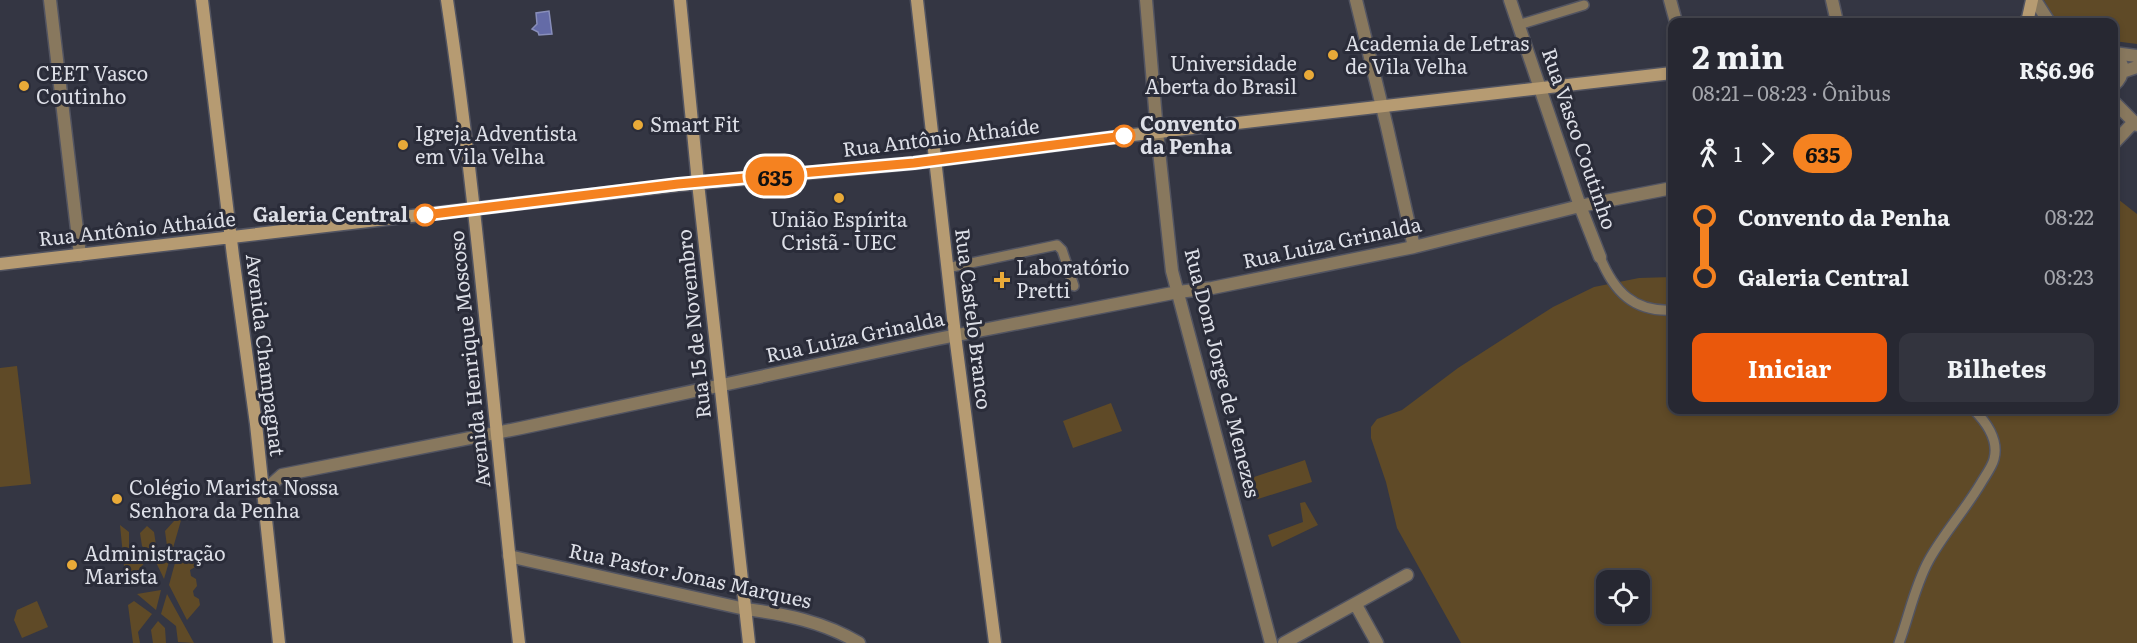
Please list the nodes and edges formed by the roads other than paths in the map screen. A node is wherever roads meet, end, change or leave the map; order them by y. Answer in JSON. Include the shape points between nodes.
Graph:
{"nodes":[{"id":1,"x":50,"y":0,"type":"edge"},
{"id":2,"x":202,"y":0,"type":"edge"},
{"id":3,"x":447,"y":0,"type":"edge"},
{"id":4,"x":680,"y":0,"type":"edge"},
{"id":5,"x":917,"y":0,"type":"edge"},
{"id":6,"x":1146,"y":0,"type":"edge"},
{"id":7,"x":1356,"y":0,"type":"edge"},
{"id":8,"x":1510,"y":0,"type":"edge"},
{"id":9,"x":1670,"y":0,"type":"edge"},
{"id":10,"x":1832,"y":0,"type":"edge"},
{"id":11,"x":2033,"y":0,"type":"edge"},
{"id":12,"x":1584,"y":5,"type":"dead end"},
{"id":13,"x":1675,"y":18,"type":"edge"},
{"id":14,"x":1837,"y":18,"type":"edge"},
{"id":15,"x":2028,"y":18,"type":"edge"},
{"id":16,"x":2046,"y":18,"type":"edge"},
{"id":17,"x":1518,"y":25,"type":"junction"},
{"id":18,"x":2118,"y":54,"type":"edge"},
{"id":19,"x":2137,"y":56,"type":"edge"},
{"id":20,"x":2118,"y":59,"type":"edge"},
{"id":21,"x":2137,"y":67,"type":"edge"},
{"id":22,"x":2122,"y":72,"type":"junction"},
{"id":23,"x":1668,"y":73,"type":"edge"},
{"id":24,"x":2118,"y":82,"type":"edge"},
{"id":25,"x":1541,"y":88,"type":"junction"},
{"id":26,"x":1382,"y":106,"type":"junction"},
{"id":27,"x":2118,"y":107,"type":"edge"},
{"id":28,"x":2135,"y":123,"type":"edge"},
{"id":29,"x":1157,"y":132,"type":"junction"},
{"id":30,"x":2118,"y":139,"type":"edge"},
{"id":31,"x":934,"y":161,"type":"junction"},
{"id":32,"x":698,"y":183,"type":"junction"},
{"id":33,"x":1668,"y":189,"type":"edge"},
{"id":34,"x":1580,"y":206,"type":"junction"},
{"id":35,"x":475,"y":209,"type":"junction"},
{"id":36,"x":230,"y":238,"type":"junction"},
{"id":37,"x":1414,"y":247,"type":"junction"},
{"id":38,"x":80,"y":255,"type":"junction"},
{"id":39,"x":1600,"y":257,"type":"joint"},
{"id":40,"x":0,"y":264,"type":"edge"},
{"id":41,"x":947,"y":268,"type":"junction"},
{"id":42,"x":1074,"y":286,"type":"dead end"},
{"id":43,"x":1178,"y":292,"type":"junction"},
{"id":44,"x":1668,"y":310,"type":"edge"},
{"id":45,"x":955,"y":335,"type":"junction"},
{"id":46,"x":721,"y":386,"type":"junction"},
{"id":47,"x":1978,"y":414,"type":"edge"},
{"id":48,"x":498,"y":432,"type":"junction"},
{"id":49,"x":263,"y":492,"type":"junction"},
{"id":50,"x":509,"y":556,"type":"junction"},
{"id":51,"x":1407,"y":575,"type":"dead end"},
{"id":52,"x":1356,"y":605,"type":"junction"},
{"id":53,"x":745,"y":609,"type":"junction"},
{"id":54,"x":279,"y":643,"type":"edge"},
{"id":55,"x":519,"y":643,"type":"edge"},
{"id":56,"x":749,"y":643,"type":"edge"},
{"id":57,"x":859,"y":643,"type":"edge"},
{"id":58,"x":995,"y":643,"type":"edge"},
{"id":59,"x":1272,"y":643,"type":"edge"},
{"id":60,"x":1284,"y":643,"type":"edge"},
{"id":61,"x":1377,"y":643,"type":"edge"},
{"id":62,"x":1899,"y":643,"type":"edge"}],
"edges":[{"from":1,"to":38,"type":"street"},
{"from":2,"to":36,"type":"main road","name":"Avenida Champagnat"},
{"from":3,"to":35,"type":"main road","name":"Avenida Henrique Moscoso"},
{"from":4,"to":32,"type":"main road","name":"Rua 15 de Novembro"},
{"from":5,"to":31,"type":"main road","name":"Rua Castelo Branco"},
{"from":6,"to":29,"type":"street","name":"Rua Dom Jorge de Menezes"},
{"from":7,"to":26,"type":"street"},
{"from":8,"to":17,"type":"street","name":"Rua Vasco Coutinho"},
{"from":9,"to":13,"type":"street"},
{"from":10,"to":14,"type":"street"},
{"from":11,"to":15,"type":"main road"},
{"from":11,"to":16,"type":"street"},
{"from":12,"to":17,"type":"lane"},
{"from":17,"to":25,"type":"street","name":"Rua Vasco Coutinho"},
{"from":18,"to":19,"type":"street"},
{"from":20,"to":22,"type":"street"},
{"from":21,"to":22,"type":"street"},
{"from":22,"to":24,"type":"street"},
{"from":23,"to":25,"type":"main road","name":"Rua Antônio Athaíde"},
{"from":25,"to":26,"type":"main road","name":"Rua Antônio Athaíde"},
{"from":25,"to":34,"type":"street","name":"Rua Vasco Coutinho"},
{"from":26,"to":29,"type":"main road","name":"Rua Antônio Athaíde"},
{"from":26,"to":37,"type":"street"},
{"from":27,"to":28,"type":"street"},
{"from":28,"to":30,"type":"street"},
{"from":29,"to":31,"type":"main road","name":"Rua Antônio Athaíde"},
{"from":29,"to":43,"type":"street","name":"Rua Dom Jorge de Menezes","via":[[1172,271]]},
{"from":31,"to":32,"type":"main road","name":"Rua Antônio Athaíde"},
{"from":31,"to":41,"type":"main road","name":"Rua Castelo Branco"},
{"from":32,"to":35,"type":"main road","name":"Rua Antônio Athaíde"},
{"from":32,"to":46,"type":"main road","name":"Rua 15 de Novembro"},
{"from":33,"to":34,"type":"street","name":"Rua Luiza Grinalda"},
{"from":34,"to":37,"type":"street","name":"Rua Luiza Grinalda"},
{"from":34,"to":39,"type":"street","name":"Rua Vasco Coutinho"},
{"from":35,"to":36,"type":"main road","name":"Rua Antônio Athaíde"},
{"from":35,"to":48,"type":"main road","name":"Avenida Henrique Moscoso"},
{"from":36,"to":38,"type":"main road","name":"Rua Antônio Athaíde"},
{"from":36,"to":49,"type":"main road","name":"Avenida Champagnat"},
{"from":37,"to":43,"type":"street","name":"Rua Luiza Grinalda"},
{"from":38,"to":40,"type":"main road","name":"Rua Antônio Athaíde"},
{"from":39,"to":44,"type":"lane","via":[[1613,284],[1632,301],[1645,308]]},
{"from":41,"to":42,"type":"lane","via":[[1057,245]]},
{"from":41,"to":45,"type":"main road","name":"Rua Castelo Branco"},
{"from":43,"to":45,"type":"street","name":"Rua Luiza Grinalda"},
{"from":43,"to":59,"type":"street","name":"Rua Dom Jorge de Menezes"},
{"from":45,"to":46,"type":"street","name":"Rua Luiza Grinalda"},
{"from":45,"to":58,"type":"main road","name":"Rua Castelo Branco"},
{"from":46,"to":48,"type":"street","name":"Rua Luiza Grinalda"},
{"from":46,"to":53,"type":"main road","name":"Rua 15 de Novembro"},
{"from":47,"to":62,"type":"lane","via":[[1992,435],[1994,459],[1924,571]]},
{"from":48,"to":49,"type":"street","name":"Rua Luiza Grinalda","via":[[282,475]]},
{"from":48,"to":50,"type":"main road","name":"Avenida Henrique Moscoso"},
{"from":49,"to":54,"type":"main road","name":"Avenida Champagnat"},
{"from":50,"to":53,"type":"street","name":"Rua Pastor Jonas Marques"},
{"from":50,"to":55,"type":"main road","name":"Avenida Henrique Moscoso"},
{"from":51,"to":52,"type":"street"},
{"from":52,"to":60,"type":"street"},
{"from":52,"to":61,"type":"street"},
{"from":53,"to":56,"type":"main road","name":"Rua 15 de Novembro"},
{"from":53,"to":57,"type":"street","name":"Rua Pastor Jonas Marques","via":[[809,621]]}]}
